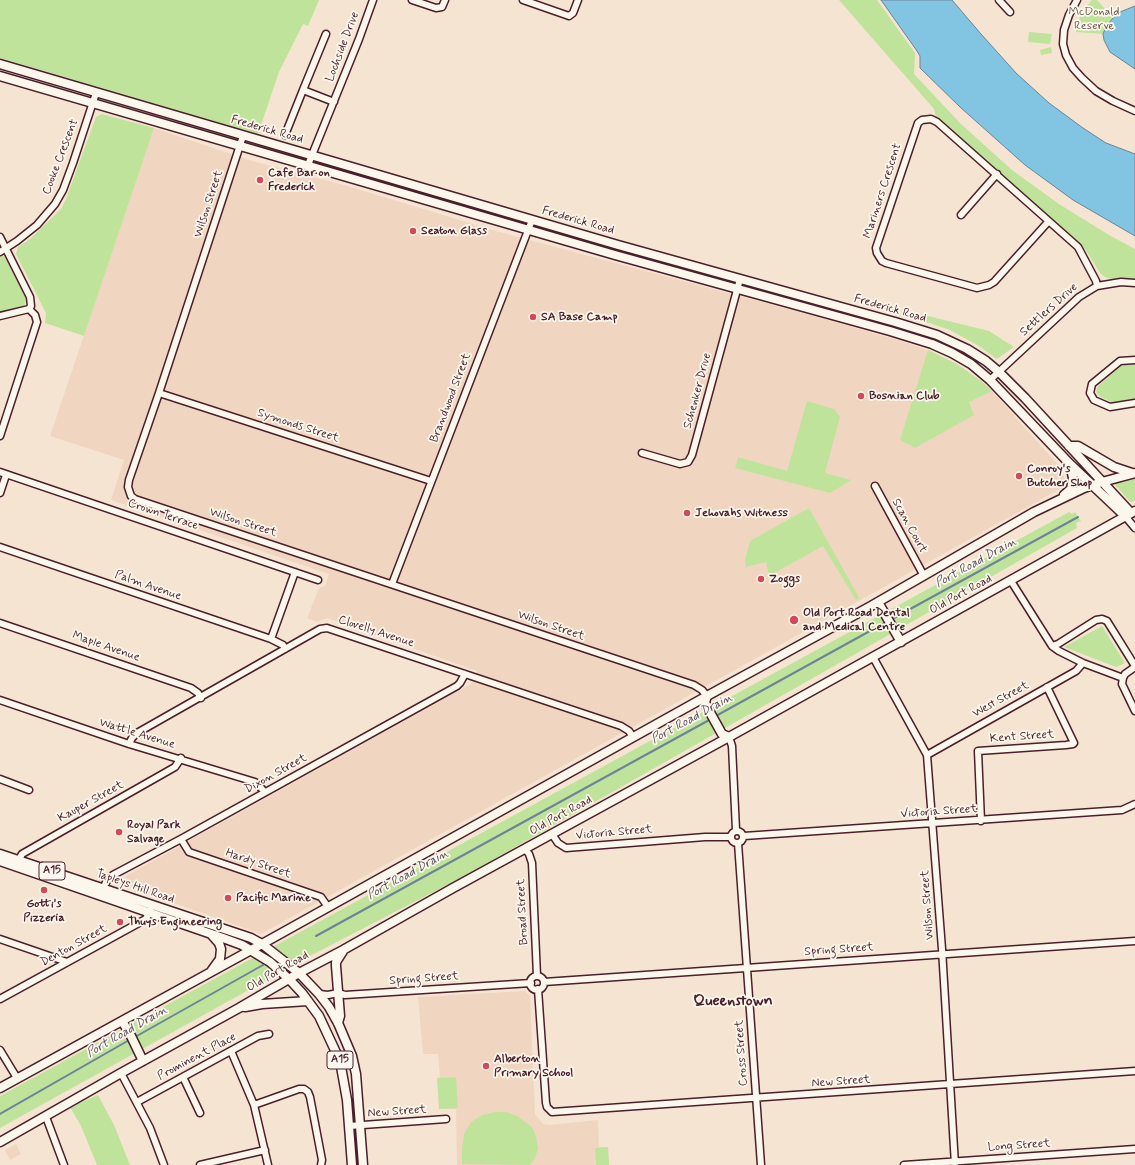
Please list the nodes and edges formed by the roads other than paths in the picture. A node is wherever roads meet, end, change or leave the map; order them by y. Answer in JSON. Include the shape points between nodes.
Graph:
{"nodes":[{"id":1,"x":373,"y":0,"type":"edge"},
{"id":2,"x":412,"y":0,"type":"edge"},
{"id":3,"x":445,"y":0,"type":"edge"},
{"id":4,"x":523,"y":0,"type":"edge"},
{"id":5,"x":578,"y":0,"type":"edge"},
{"id":6,"x":999,"y":0,"type":"edge"},
{"id":7,"x":1077,"y":0,"type":"edge"},
{"id":8,"x":1010,"y":12,"type":"dead end"},
{"id":9,"x":326,"y":34,"type":"dead end"},
{"id":10,"x":0,"y":64,"type":"edge"},
{"id":11,"x":0,"y":77,"type":"edge"},
{"id":12,"x":303,"y":90,"type":"junction"},
{"id":13,"x":96,"y":93,"type":"junction"},
{"id":14,"x":334,"y":102,"type":"junction"},
{"id":15,"x":93,"y":103,"type":"junction"},
{"id":16,"x":1135,"y":111,"type":"edge"},
{"id":17,"x":285,"y":134,"type":"dead end"},
{"id":18,"x":243,"y":136,"type":"junction"},
{"id":19,"x":240,"y":146,"type":"junction"},
{"id":20,"x":312,"y":156,"type":"junction"},
{"id":21,"x":308,"y":165,"type":"junction"},
{"id":22,"x":997,"y":174,"type":"junction"},
{"id":23,"x":962,"y":215,"type":"dead end"},
{"id":24,"x":532,"y":220,"type":"junction"},
{"id":25,"x":1048,"y":222,"type":"junction"},
{"id":26,"x":528,"y":229,"type":"junction"},
{"id":27,"x":0,"y":237,"type":"edge"},
{"id":28,"x":3,"y":250,"type":"edge"},
{"id":29,"x":740,"y":279,"type":"junction"},
{"id":30,"x":1135,"y":283,"type":"edge"},
{"id":31,"x":1097,"y":286,"type":"junction"},
{"id":32,"x":737,"y":288,"type":"junction"},
{"id":33,"x":29,"y":309,"type":"junction"},
{"id":34,"x":0,"y":316,"type":"edge"},
{"id":35,"x":1135,"y":360,"type":"edge"},
{"id":36,"x":999,"y":372,"type":"junction"},
{"id":37,"x":990,"y":380,"type":"junction"},
{"id":38,"x":159,"y":393,"type":"junction"},
{"id":39,"x":1135,"y":403,"type":"edge"},
{"id":40,"x":0,"y":436,"type":"edge"},
{"id":41,"x":1069,"y":446,"type":"junction"},
{"id":42,"x":642,"y":453,"type":"dead end"},
{"id":43,"x":1070,"y":464,"type":"junction"},
{"id":44,"x":1134,"y":473,"type":"edge"},
{"id":45,"x":3,"y":474,"type":"edge"},
{"id":46,"x":431,"y":481,"type":"junction"},
{"id":47,"x":1102,"y":482,"type":"junction"},
{"id":48,"x":875,"y":486,"type":"dead end"},
{"id":49,"x":1092,"y":486,"type":"junction"},
{"id":50,"x":0,"y":493,"type":"edge"},
{"id":51,"x":1059,"y":500,"type":"junction"},
{"id":52,"x":1135,"y":504,"type":"edge"},
{"id":53,"x":1129,"y":513,"type":"edge"},
{"id":54,"x":1135,"y":528,"type":"edge"},
{"id":55,"x":0,"y":547,"type":"edge"},
{"id":56,"x":295,"y":572,"type":"junction"},
{"id":57,"x":924,"y":576,"type":"junction"},
{"id":58,"x":318,"y":580,"type":"dead end"},
{"id":59,"x":1010,"y":581,"type":"junction"},
{"id":60,"x":392,"y":584,"type":"junction"},
{"id":61,"x":878,"y":602,"type":"junction"},
{"id":62,"x":0,"y":624,"type":"edge"},
{"id":63,"x":272,"y":639,"type":"junction"},
{"id":64,"x":901,"y":642,"type":"junction"},
{"id":65,"x":1052,"y":646,"type":"junction"},
{"id":66,"x":285,"y":649,"type":"junction"},
{"id":67,"x":873,"y":657,"type":"junction"},
{"id":68,"x":1083,"y":663,"type":"junction"},
{"id":69,"x":1135,"y":666,"type":"edge"},
{"id":70,"x":465,"y":674,"type":"junction"},
{"id":71,"x":1122,"y":678,"type":"junction"},
{"id":72,"x":1047,"y":687,"type":"junction"},
{"id":73,"x":707,"y":696,"type":"junction"},
{"id":74,"x":201,"y":698,"type":"junction"},
{"id":75,"x":0,"y":700,"type":"edge"},
{"id":76,"x":1135,"y":711,"type":"edge"},
{"id":77,"x":729,"y":737,"type":"junction"},
{"id":78,"x":633,"y":738,"type":"junction"},
{"id":79,"x":129,"y":744,"type":"junction"},
{"id":80,"x":927,"y":755,"type":"junction"},
{"id":81,"x":181,"y":758,"type":"junction"},
{"id":82,"x":0,"y":779,"type":"edge"},
{"id":83,"x":29,"y":790,"type":"dead end"},
{"id":84,"x":265,"y":792,"type":"junction"},
{"id":85,"x":1135,"y":804,"type":"edge"},
{"id":86,"x":981,"y":820,"type":"junction"},
{"id":87,"x":933,"y":824,"type":"junction"},
{"id":88,"x":736,"y":830,"type":"junction"},
{"id":89,"x":552,"y":834,"type":"junction"},
{"id":90,"x":744,"y":836,"type":"junction"},
{"id":91,"x":731,"y":837,"type":"junction"},
{"id":92,"x":181,"y":839,"type":"junction"},
{"id":93,"x":738,"y":843,"type":"junction"},
{"id":94,"x":526,"y":849,"type":"junction"},
{"id":95,"x":0,"y":854,"type":"edge"},
{"id":96,"x":0,"y":861,"type":"edge"},
{"id":97,"x":17,"y":863,"type":"junction"},
{"id":98,"x":102,"y":892,"type":"junction"},
{"id":99,"x":328,"y":907,"type":"junction"},
{"id":100,"x":150,"y":909,"type":"junction"},
{"id":101,"x":211,"y":934,"type":"junction"},
{"id":102,"x":0,"y":939,"type":"edge"},
{"id":103,"x":1135,"y":942,"type":"edge"},
{"id":104,"x":262,"y":944,"type":"junction"},
{"id":105,"x":250,"y":950,"type":"junction"},
{"id":106,"x":343,"y":950,"type":"junction"},
{"id":107,"x":943,"y":954,"type":"junction"},
{"id":108,"x":67,"y":962,"type":"junction"},
{"id":109,"x":747,"y":968,"type":"junction"},
{"id":110,"x":208,"y":973,"type":"junction"},
{"id":111,"x":299,"y":973,"type":"junction"},
{"id":112,"x":538,"y":976,"type":"junction"},
{"id":113,"x":289,"y":979,"type":"junction"},
{"id":114,"x":544,"y":982,"type":"junction"},
{"id":115,"x":530,"y":983,"type":"junction"},
{"id":116,"x":538,"y":989,"type":"junction"},
{"id":117,"x":338,"y":993,"type":"junction"},
{"id":118,"x":319,"y":994,"type":"junction"},
{"id":119,"x":0,"y":999,"type":"edge"},
{"id":120,"x":308,"y":1001,"type":"junction"},
{"id":121,"x":239,"y":1008,"type":"junction"},
{"id":122,"x":122,"y":1021,"type":"junction"},
{"id":123,"x":338,"y":1023,"type":"junction"},
{"id":124,"x":269,"y":1034,"type":"dead end"},
{"id":125,"x":0,"y":1050,"type":"edge"},
{"id":126,"x":231,"y":1051,"type":"junction"},
{"id":127,"x":144,"y":1061,"type":"junction"},
{"id":128,"x":1135,"y":1071,"type":"edge"},
{"id":129,"x":121,"y":1073,"type":"junction"},
{"id":130,"x":183,"y":1077,"type":"junction"},
{"id":131,"x":17,"y":1078,"type":"junction"},
{"id":132,"x":951,"y":1085,"type":"junction"},
{"id":133,"x":0,"y":1088,"type":"edge"},
{"id":134,"x":756,"y":1098,"type":"junction"},
{"id":135,"x":137,"y":1102,"type":"junction"},
{"id":136,"x":254,"y":1105,"type":"junction"},
{"id":137,"x":200,"y":1112,"type":"dead end"},
{"id":138,"x":46,"y":1117,"type":"junction"},
{"id":139,"x":446,"y":1119,"type":"dead end"},
{"id":140,"x":361,"y":1125,"type":"junction"},
{"id":141,"x":349,"y":1126,"type":"junction"},
{"id":142,"x":0,"y":1142,"type":"edge"},
{"id":143,"x":1135,"y":1149,"type":"edge"},
{"id":144,"x":265,"y":1150,"type":"junction"},
{"id":145,"x":212,"y":1163,"type":"edge"},
{"id":146,"x":955,"y":1163,"type":"edge"},
{"id":147,"x":64,"y":1165,"type":"edge"},
{"id":148,"x":164,"y":1165,"type":"edge"},
{"id":149,"x":200,"y":1165,"type":"edge"},
{"id":150,"x":268,"y":1165,"type":"edge"},
{"id":151,"x":321,"y":1165,"type":"edge"},
{"id":152,"x":352,"y":1165,"type":"edge"},
{"id":153,"x":363,"y":1165,"type":"edge"},
{"id":154,"x":761,"y":1165,"type":"edge"},
{"id":155,"x":904,"y":1165,"type":"edge"}],
"edges":[{"from":1,"to":14,"type":"street","name":"Lochside Drive"},
{"from":2,"to":3,"type":"street","via":[[436,8],[442,6]]},
{"from":4,"to":5,"type":"street","via":[[569,16],[573,13]]},
{"from":6,"to":8,"type":"street"},
{"from":7,"to":16,"type":"street","via":[[1064,30],[1063,44],[1066,55],[1073,68],[1096,91]]},
{"from":9,"to":12,"type":"street","name":"Lochside Drive"},
{"from":10,"to":13,"type":"main road","name":"Frederick Road"},
{"from":11,"to":15,"type":"main road","name":"Frederick Road"},
{"from":12,"to":14,"type":"street","name":"Lochside Drive"},
{"from":12,"to":17,"type":"street","name":"Lochside Drive"},
{"from":13,"to":15,"type":"street","name":"Cooke Crescent"},
{"from":13,"to":18,"type":"main road","name":"Frederick Road"},
{"from":14,"to":20,"type":"street","name":"Lochside Drive"},
{"from":15,"to":19,"type":"main road","name":"Frederick Road"},
{"from":15,"to":28,"type":"street","name":"Cooke Crescent","via":[[73,163],[55,204],[37,225]]},
{"from":18,"to":19,"type":"street","name":"Wilson Street"},
{"from":18,"to":20,"type":"main road","name":"Frederick Road"},
{"from":19,"to":21,"type":"main road","name":"Frederick Road"},
{"from":19,"to":38,"type":"street","name":"Wilson Street"},
{"from":20,"to":21,"type":"street","name":"Lochside Drive"},
{"from":20,"to":24,"type":"main road","name":"Frederick Road"},
{"from":21,"to":26,"type":"main road","name":"Frederick Road"},
{"from":22,"to":23,"type":"street"},
{"from":22,"to":25,"type":"street","name":"Mariners Crescent"},
{"from":22,"to":25,"type":"street","name":"Mariners Crescent","via":[[937,122],[931,119],[922,120],[916,128],[876,248],[879,257],[886,263],[977,288],[989,286]]},
{"from":24,"to":26,"type":"street","name":"Brandwood Street"},
{"from":24,"to":29,"type":"main road","name":"Frederick Road"},
{"from":25,"to":31,"type":"street","name":"Mariners Crescent","via":[[1078,247]]},
{"from":26,"to":32,"type":"main road","name":"Frederick Road"},
{"from":26,"to":46,"type":"street","name":"Brandwood Street"},
{"from":27,"to":28,"type":"street"},
{"from":28,"to":33,"type":"street","via":[[30,298]]},
{"from":29,"to":32,"type":"street","name":"Schenker Drive"},
{"from":29,"to":36,"type":"main road","name":"Frederick Road","via":[[927,331],[967,349]]},
{"from":30,"to":31,"type":"street","name":"Settlers Drive","via":[[1121,282]]},
{"from":31,"to":36,"type":"street","name":"Settlers Drive","via":[[1079,296]]},
{"from":32,"to":37,"type":"main road","name":"Frederick Road","via":[[932,344],[971,364]]},
{"from":32,"to":42,"type":"street","name":"Schenker Drive","via":[[692,456],[688,462],[680,464]]},
{"from":33,"to":34,"type":"street"},
{"from":33,"to":40,"type":"street","via":[[37,322]]},
{"from":35,"to":39,"type":"street","via":[[1120,361],[1092,384],[1090,393],[1094,400],[1110,407]]},
{"from":36,"to":37,"type":"street","name":"Settlers Drive"},
{"from":36,"to":41,"type":"main road","name":"Frederick Road"},
{"from":37,"to":43,"type":"main road","name":"Frederick Road"},
{"from":38,"to":46,"type":"street","name":"Symonds Street"},
{"from":38,"to":60,"type":"street","name":"Wilson Street","via":[[129,480],[131,496]]},
{"from":41,"to":44,"type":"main road","via":[[1078,446],[1114,467]]},
{"from":41,"to":47,"type":"main road","name":"Frederick Road"},
{"from":43,"to":49,"type":"main road","name":"Frederick Road"},
{"from":43,"to":51,"type":"main road","via":[[1073,478],[1071,488]]},
{"from":44,"to":47,"type":"main road"},
{"from":45,"to":50,"type":"street"},
{"from":45,"to":56,"type":"street","name":"Crown Terrace"},
{"from":46,"to":60,"type":"street","name":"Brandwood Street"},
{"from":47,"to":49,"type":"main road"},
{"from":47,"to":53,"type":"main road","name":"Frederick Road"},
{"from":48,"to":57,"type":"street","name":"Scan Court"},
{"from":49,"to":51,"type":"main road"},
{"from":49,"to":53,"type":"main road","name":"Frederick Road"},
{"from":51,"to":57,"type":"main road"},
{"from":52,"to":53,"type":"main road","name":"Old Port Road"},
{"from":53,"to":54,"type":"street"},
{"from":53,"to":59,"type":"main road","name":"Old Port Road"},
{"from":55,"to":63,"type":"street","name":"Palm Avenue"},
{"from":56,"to":58,"type":"street","name":"Crown Terrace"},
{"from":56,"to":63,"type":"street"},
{"from":57,"to":61,"type":"main road"},
{"from":59,"to":64,"type":"main road","name":"Old Port Road"},
{"from":59,"to":65,"type":"street"},
{"from":60,"to":73,"type":"street","name":"Wilson Street","via":[[694,686]]},
{"from":61,"to":64,"type":"main road"},
{"from":61,"to":73,"type":"main road"},
{"from":62,"to":74,"type":"street","name":"Maple Avenue","via":[[191,688]]},
{"from":63,"to":66,"type":"street","name":"Palm Avenue"},
{"from":64,"to":67,"type":"main road","name":"Old Port Road"},
{"from":65,"to":68,"type":"street"},
{"from":65,"to":69,"type":"street","via":[[1102,619],[1106,621]]},
{"from":66,"to":70,"type":"street","name":"Clovelly Avenue","via":[[320,629],[327,628]]},
{"from":66,"to":74,"type":"street","name":"Clovelly Avenue"},
{"from":67,"to":77,"type":"main road","name":"Old Port Road"},
{"from":67,"to":80,"type":"street","name":"Wilson Street"},
{"from":68,"to":71,"type":"street"},
{"from":68,"to":72,"type":"street","name":"West Street","via":[[1076,671]]},
{"from":69,"to":71,"type":"street"},
{"from":70,"to":78,"type":"street","name":"Clovelly Avenue","via":[[621,726]]},
{"from":70,"to":84,"type":"street","name":"Dixon Street","via":[[457,686]]},
{"from":71,"to":76,"type":"street","via":[[1122,684]]},
{"from":72,"to":80,"type":"street","name":"West Street"},
{"from":72,"to":86,"type":"street","name":"Kent Street","via":[[1074,742],[1066,745],[978,751]]},
{"from":73,"to":77,"type":"main road","via":[[707,707],[721,732]]},
{"from":73,"to":78,"type":"main road"},
{"from":74,"to":79,"type":"street","name":"Clovelly Avenue","via":[[137,733]]},
{"from":75,"to":79,"type":"street","name":"Wattle Avenue"},
{"from":77,"to":88,"type":"street","via":[[732,746]]},
{"from":77,"to":89,"type":"main road","name":"Old Port Road"},
{"from":78,"to":99,"type":"main road"},
{"from":79,"to":81,"type":"street","name":"Wattle Avenue"},
{"from":80,"to":87,"type":"street","name":"Wilson Street"},
{"from":81,"to":84,"type":"street","name":"Wattle Avenue","via":[[255,782]]},
{"from":81,"to":97,"type":"street","name":"Kauper Street","via":[[175,767],[22,854]]},
{"from":82,"to":83,"type":"street"},
{"from":84,"to":92,"type":"street","name":"Dixon Street"},
{"from":85,"to":86,"type":"street","name":"Victoria Street","via":[[1122,810]]},
{"from":86,"to":87,"type":"street","name":"Victoria Street"},
{"from":87,"to":90,"type":"street","name":"Victoria Street"},
{"from":87,"to":107,"type":"street","name":"Wilson Street"},
{"from":88,"to":90,"type":"street"},
{"from":88,"to":91,"type":"street"},
{"from":89,"to":91,"type":"street","name":"Victoria Street","via":[[558,843],[566,848]]},
{"from":89,"to":94,"type":"main road","name":"Old Port Road"},
{"from":90,"to":93,"type":"street"},
{"from":91,"to":93,"type":"street"},
{"from":92,"to":98,"type":"street","name":"Dixon Street","via":[[113,875],[106,882]]},
{"from":92,"to":99,"type":"street","name":"Hardy Street","via":[[190,852],[321,897]]},
{"from":93,"to":109,"type":"street","name":"Cross Street"},
{"from":94,"to":106,"type":"main road","name":"Old Port Road"},
{"from":94,"to":112,"type":"street","name":"Broad Street","via":[[532,863]]},
{"from":95,"to":97,"type":"main road","name":"Tapleys Hill Road","number":"A15"},
{"from":96,"to":97,"type":"main road","name":"Tapleys Hill Road","number":"A15"},
{"from":97,"to":98,"type":"main road","name":"Tapleys Hill Road","number":"A15"},
{"from":98,"to":100,"type":"main road","name":"Tapleys Hill Road","number":"A15"},
{"from":99,"to":104,"type":"main road"},
{"from":100,"to":101,"type":"main road","name":"Tapleys Hill Road","number":"A15"},
{"from":100,"to":104,"type":"main road","name":"Tapleys Hill Road","number":"A15","via":[[251,938]]},
{"from":100,"to":108,"type":"street","name":"Denton Street","via":[[146,919]]},
{"from":101,"to":105,"type":"main road","name":"Tapleys Hill Road","number":"A15"},
{"from":101,"to":110,"type":"main road","via":[[219,943],[221,954],[216,965]]},
{"from":102,"to":108,"type":"street"},
{"from":103,"to":107,"type":"street","name":"Spring Street"},
{"from":104,"to":105,"type":"main road"},
{"from":104,"to":111,"type":"main road","number":"A15"},
{"from":105,"to":110,"type":"main road"},
{"from":105,"to":113,"type":"main road","number":"A15","via":[[270,962]]},
{"from":106,"to":111,"type":"main road","name":"Old Port Road"},
{"from":106,"to":117,"type":"main road","via":[[336,962]]},
{"from":107,"to":109,"type":"street","name":"Spring Street"},
{"from":107,"to":132,"type":"street","name":"Wilson Street"},
{"from":108,"to":119,"type":"street","name":"Denton Street"},
{"from":109,"to":114,"type":"street","name":"Spring Street"},
{"from":109,"to":134,"type":"street","name":"Cross Street"},
{"from":110,"to":122,"type":"main road"},
{"from":111,"to":113,"type":"main road","name":"Old Port Road"},
{"from":111,"to":118,"type":"main road","number":"A15"},
{"from":112,"to":114,"type":"street"},
{"from":112,"to":115,"type":"street","via":[[532,978]]},
{"from":113,"to":120,"type":"main road","number":"A15"},
{"from":113,"to":121,"type":"main road","name":"Old Port Road"},
{"from":114,"to":116,"type":"street","via":[[543,987]]},
{"from":115,"to":116,"type":"street"},
{"from":115,"to":117,"type":"street","name":"Spring Street","via":[[345,995]]},
{"from":116,"to":134,"type":"street","name":"New Street","via":[[546,1107],[549,1110],[555,1112]]},
{"from":117,"to":118,"type":"street","name":"Spring Street","via":[[328,996]]},
{"from":117,"to":123,"type":"main road"},
{"from":118,"to":123,"type":"main road","number":"A15"},
{"from":120,"to":121,"type":"main road"},
{"from":120,"to":141,"type":"main road","number":"A15","via":[[326,1029],[340,1060]]},
{"from":121,"to":127,"type":"main road","name":"Old Port Road"},
{"from":122,"to":127,"type":"main road"},
{"from":122,"to":131,"type":"main road"},
{"from":123,"to":140,"type":"main road","number":"A15","via":[[352,1056]]},
{"from":124,"to":126,"type":"street","name":"Prominent Place","via":[[258,1036]]},
{"from":125,"to":131,"type":"street"},
{"from":126,"to":130,"type":"street","name":"Prominent Place"},
{"from":126,"to":136,"type":"street"},
{"from":127,"to":129,"type":"main road","name":"Old Port Road"},
{"from":128,"to":132,"type":"street","name":"New Street"},
{"from":129,"to":135,"type":"street"},
{"from":129,"to":138,"type":"main road","name":"Old Port Road"},
{"from":130,"to":135,"type":"street","name":"Prominent Place"},
{"from":130,"to":137,"type":"street"},
{"from":131,"to":133,"type":"main road"},
{"from":132,"to":134,"type":"street","name":"New Street"},
{"from":132,"to":146,"type":"street","name":"Wilson Street"},
{"from":134,"to":154,"type":"street","name":"Cross Street"},
{"from":135,"to":148,"type":"street"},
{"from":136,"to":144,"type":"street"},
{"from":136,"to":151,"type":"street","via":[[299,1089],[308,1092]]},
{"from":138,"to":142,"type":"main road","name":"Old Port Road"},
{"from":138,"to":147,"type":"street"},
{"from":139,"to":140,"type":"street","name":"New Street"},
{"from":140,"to":141,"type":"street","name":"New Street"},
{"from":140,"to":153,"type":"main road","number":"A15"},
{"from":141,"to":152,"type":"main road","number":"A15"},
{"from":143,"to":146,"type":"street","name":"Long Street"},
{"from":144,"to":145,"type":"street"},
{"from":144,"to":150,"type":"street"},
{"from":145,"to":149,"type":"street"},
{"from":146,"to":155,"type":"street","name":"Long Street"}]}
